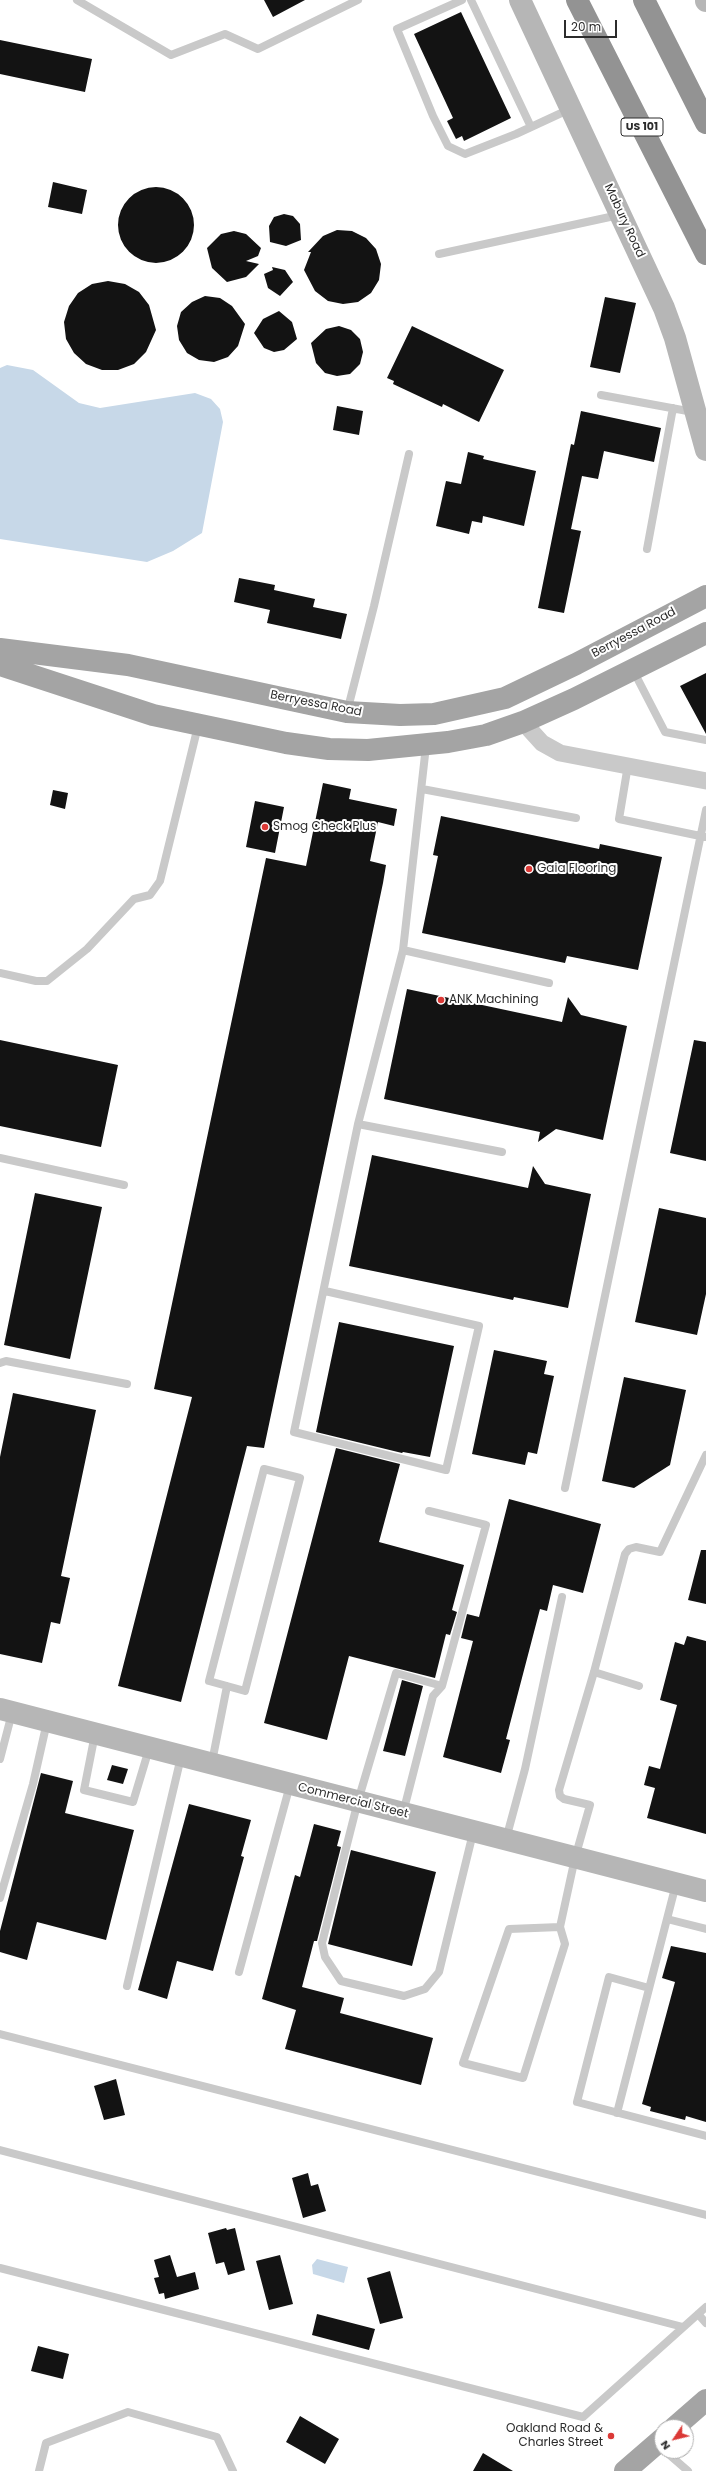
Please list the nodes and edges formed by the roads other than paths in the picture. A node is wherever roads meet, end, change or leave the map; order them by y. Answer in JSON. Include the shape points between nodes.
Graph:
{"nodes":[{"id":1,"x":77,"y":0,"type":"edge"},
{"id":2,"x":358,"y":0,"type":"edge"},
{"id":3,"x":462,"y":0,"type":"edge"},
{"id":4,"x":471,"y":0,"type":"edge"},
{"id":5,"x":520,"y":0,"type":"edge"},
{"id":6,"x":577,"y":0,"type":"edge"},
{"id":7,"x":644,"y":0,"type":"edge"},
{"id":8,"x":571,"y":108,"type":"junction"},
{"id":9,"x":706,"y":123,"type":"edge"},
{"id":10,"x":531,"y":127,"type":"junction"},
{"id":11,"x":621,"y":214,"type":"junction"},
{"id":12,"x":439,"y":254,"type":"dead end"},
{"id":13,"x":706,"y":254,"type":"edge"},
{"id":14,"x":601,"y":395,"type":"dead end"},
{"id":15,"x":673,"y":408,"type":"junction"},
{"id":16,"x":696,"y":412,"type":"junction"},
{"id":17,"x":706,"y":450,"type":"edge"},
{"id":18,"x":409,"y":454,"type":"dead end"},
{"id":19,"x":647,"y":549,"type":"dead end"},
{"id":20,"x":706,"y":596,"type":"edge"},
{"id":21,"x":706,"y":633,"type":"edge"},
{"id":22,"x":0,"y":649,"type":"edge"},
{"id":23,"x":0,"y":665,"type":"edge"},
{"id":24,"x":633,"y":670,"type":"junction"},
{"id":25,"x":347,"y":712,"type":"junction"},
{"id":26,"x":523,"y":722,"type":"junction"},
{"id":27,"x":198,"y":724,"type":"junction"},
{"id":28,"x":706,"y":740,"type":"edge"},
{"id":29,"x":426,"y":746,"type":"junction"},
{"id":30,"x":628,"y":765,"type":"junction"},
{"id":31,"x":706,"y":781,"type":"edge"},
{"id":32,"x":422,"y":789,"type":"junction"},
{"id":33,"x":706,"y":810,"type":"edge"},
{"id":34,"x":576,"y":818,"type":"dead end"},
{"id":35,"x":703,"y":837,"type":"edge"},
{"id":36,"x":403,"y":950,"type":"junction"},
{"id":37,"x":0,"y":973,"type":"edge"},
{"id":38,"x":550,"y":983,"type":"dead end"},
{"id":39,"x":358,"y":1124,"type":"junction"},
{"id":40,"x":502,"y":1152,"type":"dead end"},
{"id":41,"x":0,"y":1158,"type":"edge"},
{"id":42,"x":124,"y":1185,"type":"dead end"},
{"id":43,"x":325,"y":1291,"type":"junction"},
{"id":44,"x":0,"y":1363,"type":"edge"},
{"id":45,"x":126,"y":1384,"type":"dead end"},
{"id":46,"x":706,"y":1455,"type":"edge"},
{"id":47,"x":565,"y":1488,"type":"dead end"},
{"id":48,"x":429,"y":1511,"type":"dead end"},
{"id":49,"x":562,"y":1597,"type":"dead end"},
{"id":50,"x":594,"y":1672,"type":"junction"},
{"id":51,"x":227,"y":1686,"type":"junction"},
{"id":52,"x":442,"y":1686,"type":"junction"},
{"id":53,"x":639,"y":1686,"type":"dead end"},
{"id":54,"x":6,"y":1711,"type":"edge"},
{"id":55,"x":47,"y":1721,"type":"junction"},
{"id":56,"x":96,"y":1733,"type":"junction"},
{"id":57,"x":150,"y":1748,"type":"junction"},
{"id":58,"x":181,"y":1757,"type":"junction"},
{"id":59,"x":0,"y":1759,"type":"edge"},
{"id":60,"x":211,"y":1765,"type":"junction"},
{"id":61,"x":290,"y":1785,"type":"junction"},
{"id":62,"x":358,"y":1802,"type":"junction"},
{"id":63,"x":402,"y":1814,"type":"junction"},
{"id":64,"x":473,"y":1831,"type":"junction"},
{"id":65,"x":506,"y":1840,"type":"junction"},
{"id":66,"x":575,"y":1858,"type":"junction"},
{"id":67,"x":676,"y":1883,"type":"junction"},
{"id":68,"x":706,"y":1891,"type":"edge"},
{"id":69,"x":0,"y":1898,"type":"edge"},
{"id":70,"x":667,"y":1919,"type":"junction"},
{"id":71,"x":560,"y":1927,"type":"junction"},
{"id":72,"x":706,"y":1929,"type":"edge"},
{"id":73,"x":239,"y":1972,"type":"dead end"},
{"id":74,"x":127,"y":1986,"type":"dead end"},
{"id":75,"x":649,"y":1988,"type":"junction"},
{"id":76,"x":0,"y":2034,"type":"edge"},
{"id":77,"x":617,"y":2113,"type":"junction"},
{"id":78,"x":706,"y":2136,"type":"edge"},
{"id":79,"x":0,"y":2150,"type":"edge"},
{"id":80,"x":706,"y":2215,"type":"edge"},
{"id":81,"x":0,"y":2268,"type":"edge"},
{"id":82,"x":706,"y":2307,"type":"edge"},
{"id":83,"x":698,"y":2314,"type":"junction"},
{"id":84,"x":706,"y":2323,"type":"edge"},
{"id":85,"x":683,"y":2327,"type":"junction"},
{"id":86,"x":706,"y":2400,"type":"edge"},
{"id":87,"x":684,"y":2419,"type":"edge"},
{"id":88,"x":654,"y":2450,"type":"edge"},
{"id":89,"x":676,"y":2459,"type":"edge"},
{"id":90,"x":39,"y":2471,"type":"edge"},
{"id":91,"x":233,"y":2471,"type":"edge"},
{"id":92,"x":625,"y":2471,"type":"edge"},
{"id":93,"x":688,"y":2471,"type":"edge"}],
"edges":[{"from":1,"to":2,"type":"lane","via":[[171,55],[226,34],[258,49]]},
{"from":3,"to":10,"type":"lane","via":[[397,29],[448,146],[465,154]]},
{"from":4,"to":10,"type":"lane"},
{"from":5,"to":8,"type":"main road","name":"Mabury Road"},
{"from":6,"to":13,"type":"highway","number":"US 101"},
{"from":7,"to":9,"type":"highway"},
{"from":8,"to":10,"type":"lane"},
{"from":8,"to":11,"type":"main road","name":"Mabury Road"},
{"from":11,"to":12,"type":"lane"},
{"from":11,"to":16,"type":"main road","name":"Mabury Road","via":[[675,338]]},
{"from":14,"to":15,"type":"lane"},
{"from":15,"to":16,"type":"lane"},
{"from":15,"to":19,"type":"lane"},
{"from":16,"to":17,"type":"main road","name":"Mabury Road"},
{"from":18,"to":25,"type":"lane"},
{"from":20,"to":25,"type":"main road","name":"Berryessa Road","via":[[505,698],[434,714]]},
{"from":21,"to":24,"type":"main road"},
{"from":22,"to":25,"type":"main road","name":"Berryessa Road","via":[[128,665]]},
{"from":23,"to":27,"type":"main road","via":[[153,714]]},
{"from":24,"to":26,"type":"main road"},
{"from":24,"to":28,"type":"lane","via":[[665,732]]},
{"from":26,"to":29,"type":"main road","via":[[486,735]]},
{"from":26,"to":30,"type":"street","via":[[542,743],[560,753]]},
{"from":27,"to":29,"type":"main road","via":[[286,743],[329,749],[368,750]]},
{"from":27,"to":37,"type":"lane","via":[[160,881],[150,895],[134,899],[87,949],[47,981]]},
{"from":29,"to":32,"type":"lane"},
{"from":30,"to":31,"type":"street"},
{"from":30,"to":35,"type":"lane","via":[[619,819]]},
{"from":32,"to":34,"type":"lane"},
{"from":32,"to":36,"type":"lane"},
{"from":33,"to":35,"type":"lane"},
{"from":35,"to":47,"type":"lane"},
{"from":36,"to":38,"type":"lane"},
{"from":36,"to":39,"type":"lane"},
{"from":39,"to":40,"type":"lane"},
{"from":39,"to":43,"type":"lane"},
{"from":41,"to":42,"type":"lane"},
{"from":43,"to":43,"type":"lane","via":[[480,1326],[446,1470],[294,1432]]},
{"from":44,"to":45,"type":"lane","via":[[6,1361]]},
{"from":46,"to":50,"type":"lane","via":[[660,1552],[636,1547],[629,1549],[625,1554]]},
{"from":48,"to":52,"type":"lane","via":[[486,1525]]},
{"from":49,"to":65,"type":"lane","via":[[525,1769]]},
{"from":50,"to":53,"type":"lane"},
{"from":50,"to":66,"type":"lane","via":[[559,1790],[560,1796],[564,1799],[590,1805]]},
{"from":51,"to":51,"type":"lane","via":[[245,1691],[300,1478],[264,1468],[209,1681]]},
{"from":51,"to":60,"type":"lane"},
{"from":52,"to":62,"type":"lane","via":[[396,1673]]},
{"from":52,"to":63,"type":"lane","via":[[434,1696]]},
{"from":54,"to":55,"type":"main road","name":"Commercial Street"},
{"from":54,"to":59,"type":"lane"},
{"from":55,"to":56,"type":"main road","name":"Commercial Street"},
{"from":55,"to":69,"type":"lane","via":[[33,1784]]},
{"from":56,"to":57,"type":"main road","name":"Commercial Street"},
{"from":56,"to":57,"type":"lane","via":[[84,1790],[133,1802]]},
{"from":57,"to":58,"type":"main road","name":"Commercial Street"},
{"from":58,"to":60,"type":"main road","name":"Commercial Street"},
{"from":58,"to":74,"type":"lane"},
{"from":60,"to":61,"type":"main road","name":"Commercial Street"},
{"from":61,"to":62,"type":"main road","name":"Commercial Street"},
{"from":61,"to":73,"type":"lane"},
{"from":62,"to":63,"type":"main road","name":"Commercial Street"},
{"from":62,"to":64,"type":"lane","via":[[322,1943],[325,1957],[341,1981],[404,1996],[425,1989],[439,1972]]},
{"from":63,"to":64,"type":"main road","name":"Commercial Street"},
{"from":64,"to":65,"type":"main road","name":"Commercial Street"},
{"from":65,"to":66,"type":"main road","name":"Commercial Street"},
{"from":66,"to":67,"type":"main road","name":"Commercial Street"},
{"from":66,"to":71,"type":"lane"},
{"from":67,"to":68,"type":"main road","name":"Commercial Street"},
{"from":67,"to":70,"type":"lane"},
{"from":70,"to":72,"type":"lane"},
{"from":70,"to":75,"type":"lane"},
{"from":71,"to":71,"type":"lane","via":[[565,1944],[523,2078],[463,2063],[509,1930]]},
{"from":75,"to":77,"type":"lane"},
{"from":75,"to":77,"type":"lane","via":[[609,1977],[577,2102]]},
{"from":76,"to":80,"type":"lane"},
{"from":77,"to":78,"type":"lane"},
{"from":79,"to":85,"type":"lane"},
{"from":81,"to":85,"type":"lane","via":[[583,2417]]},
{"from":82,"to":83,"type":"lane"},
{"from":83,"to":84,"type":"lane"},
{"from":83,"to":85,"type":"lane"},
{"from":86,"to":87,"type":"main road"},
{"from":88,"to":92,"type":"main road"},
{"from":89,"to":93,"type":"lane"},
{"from":90,"to":91,"type":"lane","via":[[46,2443],[128,2412],[217,2437]]}]}
